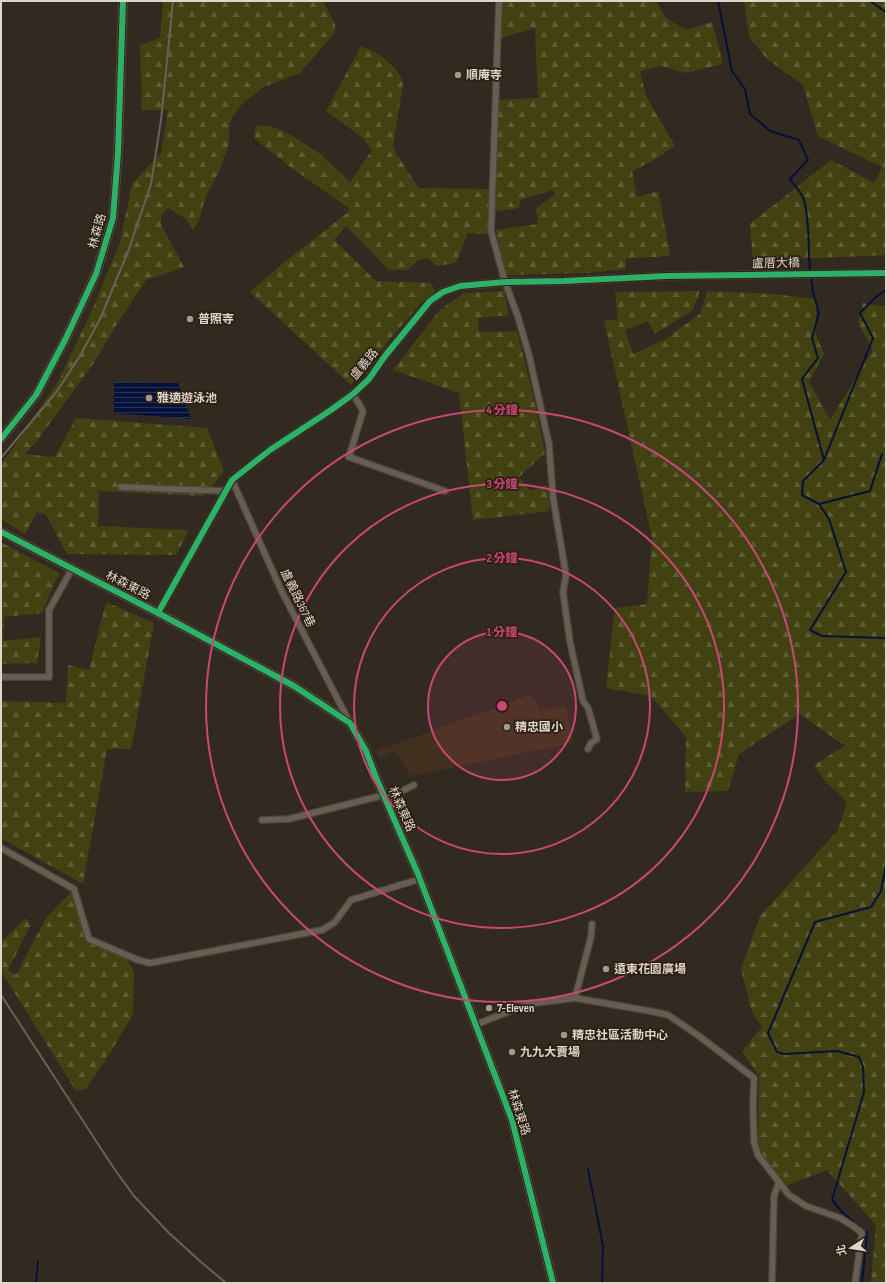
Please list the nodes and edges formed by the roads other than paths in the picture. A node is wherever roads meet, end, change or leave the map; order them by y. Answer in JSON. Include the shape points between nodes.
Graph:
{"nodes":[{"id":1,"x":123,"y":1,"type":"edge"},
{"id":2,"x":499,"y":1,"type":"edge"},
{"id":3,"x":886,"y":273,"type":"edge"},
{"id":4,"x":667,"y":276,"type":"joint"},
{"id":5,"x":505,"y":282,"type":"junction"},
{"id":6,"x":353,"y":394,"type":"junction"},
{"id":7,"x":1,"y":439,"type":"edge"},
{"id":8,"x":232,"y":480,"type":"junction"},
{"id":9,"x":121,"y":487,"type":"dead end"},
{"id":10,"x":226,"y":491,"type":"junction"},
{"id":11,"x":445,"y":491,"type":"dead end"},
{"id":12,"x":1,"y":532,"type":"edge"},
{"id":13,"x":72,"y":569,"type":"junction"},
{"id":14,"x":158,"y":613,"type":"junction"},
{"id":15,"x":1,"y":677,"type":"edge"},
{"id":16,"x":350,"y":723,"type":"junction"},
{"id":17,"x":588,"y":749,"type":"dead end"},
{"id":18,"x":414,"y":785,"type":"dead end"},
{"id":19,"x":385,"y":797,"type":"junction"},
{"id":20,"x":262,"y":820,"type":"dead end"},
{"id":21,"x":1,"y":848,"type":"edge"},
{"id":22,"x":420,"y":879,"type":"junction"},
{"id":23,"x":592,"y":924,"type":"dead end"},
{"id":24,"x":575,"y":998,"type":"junction"},
{"id":25,"x":475,"y":1025,"type":"junction"},
{"id":26,"x":779,"y":1182,"type":"junction"},
{"id":27,"x":553,"y":1283,"type":"edge"},
{"id":28,"x":772,"y":1283,"type":"edge"},
{"id":29,"x":855,"y":1283,"type":"edge"}],
"edges":[{"from":1,"to":7,"type":"main road","name":"林森路","via":[[113,218],[96,274],[65,340],[36,395]]},
{"from":2,"to":5,"type":"street","via":[[491,231]]},
{"from":3,"to":4,"type":"street","name":"盧厝大橋"},
{"from":4,"to":5,"type":"street","name":"盧義路"},
{"from":5,"to":6,"type":"street","name":"盧義路","via":[[460,286],[443,292],[430,301],[369,379]]},
{"from":5,"to":17,"type":"street","via":[[529,355],[549,444],[553,497],[566,575],[563,592],[570,642],[583,701],[588,708],[597,739]]},
{"from":6,"to":8,"type":"street","name":"盧義路","via":[[270,450]]},
{"from":6,"to":11,"type":"street","via":[[363,411],[348,457]]},
{"from":8,"to":10,"type":"street","name":"盧義路"},
{"from":8,"to":16,"type":"street","name":"盧義路367巷","via":[[282,592]]},
{"from":9,"to":10,"type":"street"},
{"from":10,"to":14,"type":"street","name":"盧義路"},
{"from":12,"to":13,"type":"main road","name":"林森東路"},
{"from":13,"to":14,"type":"main road","name":"林森東路"},
{"from":13,"to":15,"type":"street","via":[[49,610],[48,677]]},
{"from":14,"to":16,"type":"main road","name":"林森東路","via":[[294,686]]},
{"from":16,"to":19,"type":"main road","name":"林森東路","via":[[366,751]]},
{"from":18,"to":19,"type":"street"},
{"from":19,"to":20,"type":"street","via":[[290,819]]},
{"from":19,"to":22,"type":"main road","name":"林森東路"},
{"from":21,"to":22,"type":"street","via":[[74,889],[89,939],[150,963],[322,930],[335,922],[351,900]]},
{"from":22,"to":25,"type":"main road","name":"林森東路"},
{"from":23,"to":24,"type":"street"},
{"from":24,"to":25,"type":"street","via":[[528,1004]]},
{"from":24,"to":26,"type":"street","via":[[668,1016],[754,1078],[754,1142],[758,1155]]},
{"from":25,"to":27,"type":"main road","name":"林森東路","via":[[512,1120]]},
{"from":26,"to":28,"type":"street","via":[[774,1196]]},
{"from":26,"to":29,"type":"street","via":[[789,1195],[806,1206],[840,1218],[862,1234]]}]}
